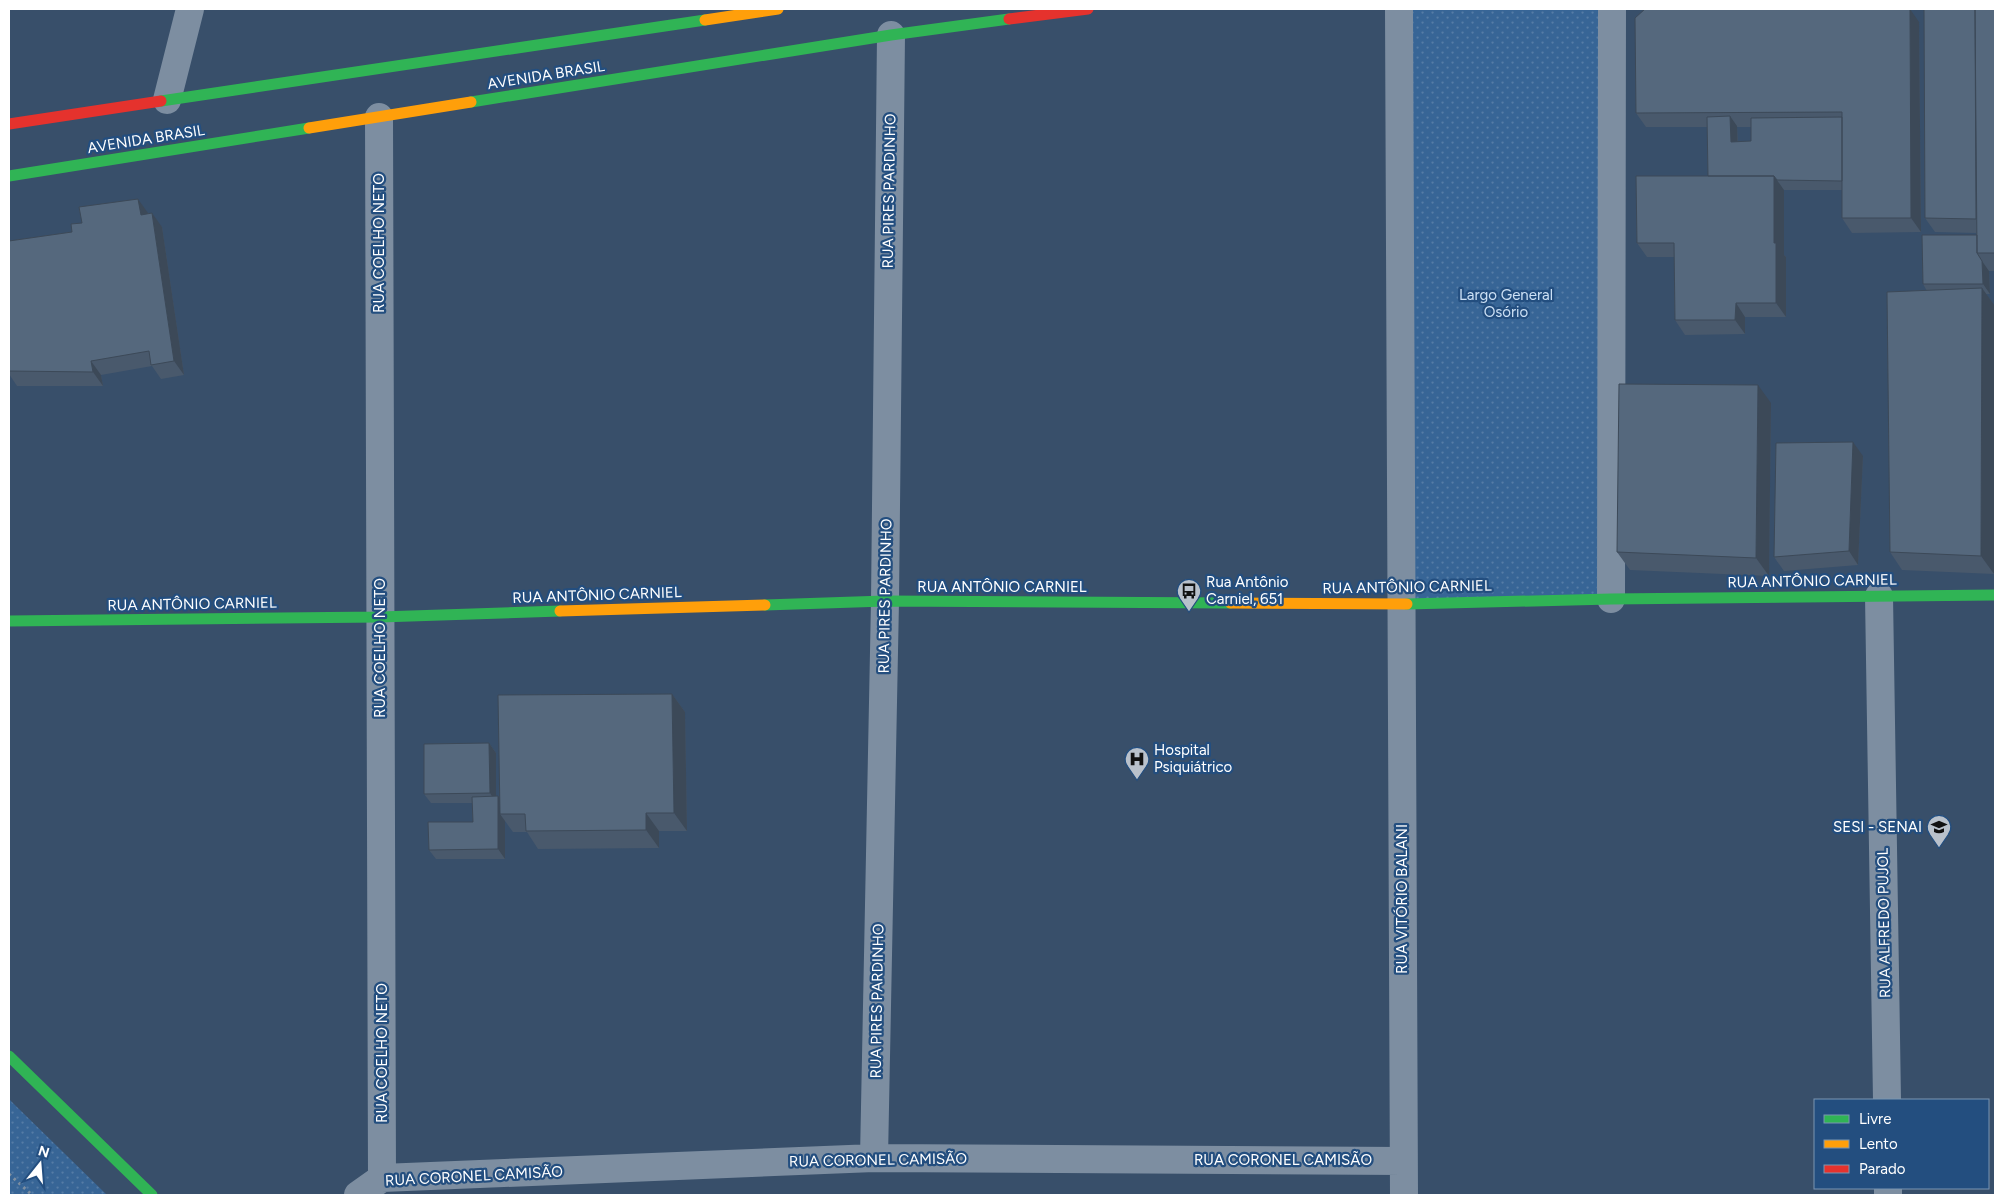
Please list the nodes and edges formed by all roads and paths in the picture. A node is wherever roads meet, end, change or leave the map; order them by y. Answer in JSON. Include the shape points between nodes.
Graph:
{"nodes":[{"id":1,"x":190,"y":9,"type":"edge"},
{"id":2,"x":778,"y":9,"type":"edge"},
{"id":3,"x":1088,"y":9,"type":"edge"},
{"id":4,"x":1399,"y":9,"type":"edge"},
{"id":5,"x":1612,"y":9,"type":"edge"},
{"id":6,"x":891,"y":35,"type":"junction"},
{"id":7,"x":167,"y":100,"type":"junction"},
{"id":8,"x":9,"y":109,"type":"edge"},
{"id":9,"x":379,"y":117,"type":"junction"},
{"id":10,"x":37,"y":119,"type":"junction"},
{"id":11,"x":9,"y":124,"type":"edge"},
{"id":12,"x":9,"y":176,"type":"edge"},
{"id":13,"x":1995,"y":595,"type":"edge"},
{"id":14,"x":1879,"y":596,"type":"junction"},
{"id":15,"x":1611,"y":598,"type":"junction"},
{"id":16,"x":885,"y":601,"type":"junction"},
{"id":17,"x":1401,"y":604,"type":"junction"},
{"id":18,"x":380,"y":617,"type":"junction"},
{"id":19,"x":9,"y":621,"type":"edge"},
{"id":20,"x":9,"y":1056,"type":"edge"},
{"id":21,"x":1887,"y":1099,"type":"edge"},
{"id":22,"x":874,"y":1158,"type":"junction"},
{"id":23,"x":1403,"y":1161,"type":"junction"},
{"id":24,"x":9,"y":1174,"type":"edge"},
{"id":25,"x":382,"y":1178,"type":"junction"},
{"id":26,"x":32,"y":1195,"type":"edge"},
{"id":27,"x":152,"y":1195,"type":"edge"},
{"id":28,"x":358,"y":1195,"type":"edge"},
{"id":29,"x":1404,"y":1195,"type":"edge"}],
"edges":[{"from":1,"to":7,"type":"street"},
{"from":2,"to":7,"type":"main road","name":"AVENIDA BRASIL"},
{"from":3,"to":6,"type":"main road","name":"AVENIDA BRASIL"},
{"from":4,"to":17,"type":"street"},
{"from":5,"to":15,"type":"street"},
{"from":6,"to":9,"type":"main road","name":"AVENIDA BRASIL"},
{"from":6,"to":16,"type":"street","name":"RUA PIRES PARDINHO"},
{"from":7,"to":10,"type":"main road","name":"AVENIDA BRASIL"},
{"from":8,"to":10,"type":"street"},
{"from":9,"to":12,"type":"main road","name":"AVENIDA BRASIL"},
{"from":9,"to":18,"type":"street","name":"RUA COELHO NETO"},
{"from":10,"to":11,"type":"main road","name":"AVENIDA BRASIL"},
{"from":13,"to":14,"type":"main road","name":"RUA ANTÔNIO CARNIEL"},
{"from":14,"to":15,"type":"main road","name":"RUA ANTÔNIO CARNIEL"},
{"from":14,"to":21,"type":"street","name":"RUA ALFREDO PUJOL"},
{"from":15,"to":17,"type":"main road","name":"RUA ANTÔNIO CARNIEL"},
{"from":16,"to":17,"type":"main road","name":"RUA ANTÔNIO CARNIEL"},
{"from":16,"to":18,"type":"main road","name":"RUA ANTÔNIO CARNIEL"},
{"from":16,"to":22,"type":"street","name":"RUA PIRES PARDINHO"},
{"from":17,"to":23,"type":"street","name":"RUA VITÓRIO BALANI"},
{"from":18,"to":19,"type":"main road","name":"RUA ANTÔNIO CARNIEL"},
{"from":18,"to":25,"type":"street","name":"RUA COELHO NETO"},
{"from":20,"to":27,"type":"main road"},
{"from":22,"to":23,"type":"street","name":"RUA CORONEL CAMISÃO"},
{"from":22,"to":25,"type":"street","name":"RUA CORONEL CAMISÃO"},
{"from":23,"to":29,"type":"street","name":"RUA VITÓRIO BALANI"},
{"from":24,"to":26,"type":"path"},
{"from":25,"to":28,"type":"street","name":"RUA CORONEL CAMISÃO"}]}
